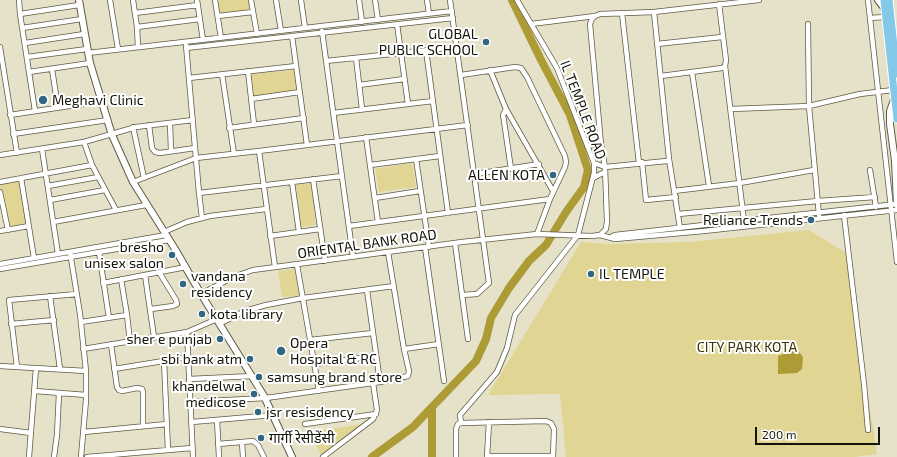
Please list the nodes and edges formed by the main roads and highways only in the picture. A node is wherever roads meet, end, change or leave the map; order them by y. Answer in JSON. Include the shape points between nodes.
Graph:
{"nodes":[{"id":1,"x":888,"y":1,"type":"edge"},
{"id":2,"x":897,"y":74,"type":"edge"},
{"id":3,"x":897,"y":119,"type":"edge"}],
"edges":[{"from":1,"to":2,"type":"main road"},
{"from":1,"to":3,"type":"main road","via":[[885,9]]}]}
